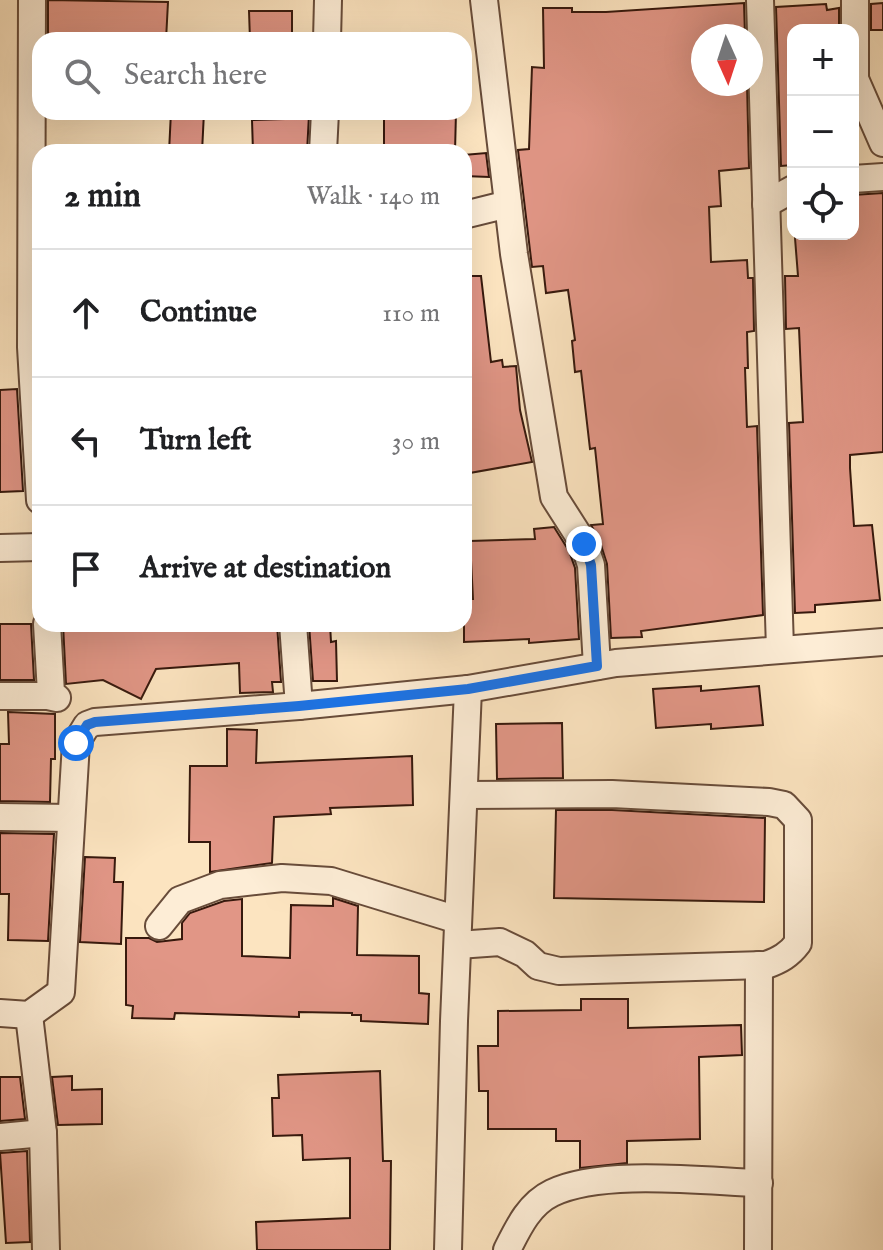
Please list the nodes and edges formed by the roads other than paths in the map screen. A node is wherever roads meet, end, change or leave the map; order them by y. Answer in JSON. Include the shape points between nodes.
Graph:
{"nodes":[{"id":1,"x":32,"y":0,"type":"edge"},
{"id":2,"x":328,"y":0,"type":"edge"},
{"id":3,"x":484,"y":0,"type":"edge"},
{"id":4,"x":760,"y":0,"type":"edge"},
{"id":5,"x":855,"y":0,"type":"edge"},
{"id":6,"x":327,"y":32,"type":"edge"},
{"id":7,"x":325,"y":120,"type":"edge"},
{"id":8,"x":883,"y":143,"type":"edge"},
{"id":9,"x":323,"y":144,"type":"edge"},
{"id":10,"x":883,"y":177,"type":"edge"},
{"id":11,"x":859,"y":179,"type":"edge"},
{"id":12,"x":787,"y":192,"type":"edge"},
{"id":13,"x":508,"y":204,"type":"junction"},
{"id":14,"x":766,"y":204,"type":"junction"},
{"id":15,"x":472,"y":213,"type":"edge"},
{"id":16,"x":32,"y":360,"type":"edge"},
{"id":17,"x":32,"y":547,"type":"edge"},
{"id":18,"x":0,"y":548,"type":"edge"},
{"id":19,"x":47,"y":632,"type":"edge"},
{"id":20,"x":294,"y":632,"type":"edge"},
{"id":21,"x":883,"y":642,"type":"edge"},
{"id":22,"x":780,"y":649,"type":"junction"},
{"id":23,"x":597,"y":666,"type":"junction"},
{"id":24,"x":468,"y":689,"type":"junction"},
{"id":25,"x":0,"y":696,"type":"edge"},
{"id":26,"x":57,"y":698,"type":"junction"},
{"id":27,"x":299,"y":706,"type":"junction"},
{"id":28,"x":79,"y":736,"type":"junction"},
{"id":29,"x":464,"y":795,"type":"junction"},
{"id":30,"x":0,"y":817,"type":"edge"},
{"id":31,"x":71,"y":818,"type":"junction"},
{"id":32,"x":159,"y":926,"type":"dead end"},
{"id":33,"x":458,"y":933,"type":"junction"},
{"id":34,"x":759,"y":965,"type":"junction"},
{"id":35,"x":0,"y":1013,"type":"edge"},
{"id":36,"x":29,"y":1015,"type":"junction"},
{"id":37,"x":43,"y":1133,"type":"junction"},
{"id":38,"x":0,"y":1137,"type":"edge"},
{"id":39,"x":759,"y":1183,"type":"junction"},
{"id":40,"x":46,"y":1250,"type":"edge"},
{"id":41,"x":448,"y":1250,"type":"edge"},
{"id":42,"x":507,"y":1250,"type":"edge"},
{"id":43,"x":758,"y":1250,"type":"edge"}],
"edges":[{"from":1,"to":16,"type":"street"},
{"from":2,"to":6,"type":"street"},
{"from":3,"to":13,"type":"street"},
{"from":4,"to":14,"type":"street"},
{"from":5,"to":8,"type":"street","via":[[855,79]]},
{"from":7,"to":9,"type":"street"},
{"from":10,"to":11,"type":"street"},
{"from":12,"to":14,"type":"street"},
{"from":13,"to":15,"type":"street"},
{"from":13,"to":23,"type":"street","via":[[554,497],[591,565]]},
{"from":14,"to":22,"type":"street"},
{"from":17,"to":18,"type":"street"},
{"from":19,"to":26,"type":"street","via":[[51,693]]},
{"from":20,"to":27,"type":"street"},
{"from":21,"to":22,"type":"street"},
{"from":22,"to":23,"type":"street"},
{"from":23,"to":24,"type":"street"},
{"from":24,"to":27,"type":"street"},
{"from":24,"to":29,"type":"street"},
{"from":25,"to":26,"type":"street"},
{"from":26,"to":28,"type":"street"},
{"from":27,"to":28,"type":"street","via":[[95,722]]},
{"from":28,"to":31,"type":"street"},
{"from":29,"to":33,"type":"street"},
{"from":29,"to":34,"type":"street","via":[[612,794],[784,805],[798,820],[798,943],[780,960]]},
{"from":30,"to":31,"type":"street"},
{"from":31,"to":36,"type":"street","via":[[61,992]]},
{"from":32,"to":33,"type":"street","via":[[180,900],[220,885],[282,878],[331,881]]},
{"from":33,"to":34,"type":"street","via":[[500,942],[538,966],[559,971]]},
{"from":33,"to":41,"type":"street"},
{"from":34,"to":39,"type":"street"},
{"from":35,"to":36,"type":"street"},
{"from":36,"to":37,"type":"street"},
{"from":37,"to":38,"type":"street"},
{"from":37,"to":40,"type":"street"},
{"from":39,"to":42,"type":"street","via":[[585,1182],[550,1194],[526,1214]]},
{"from":39,"to":43,"type":"street"}]}
